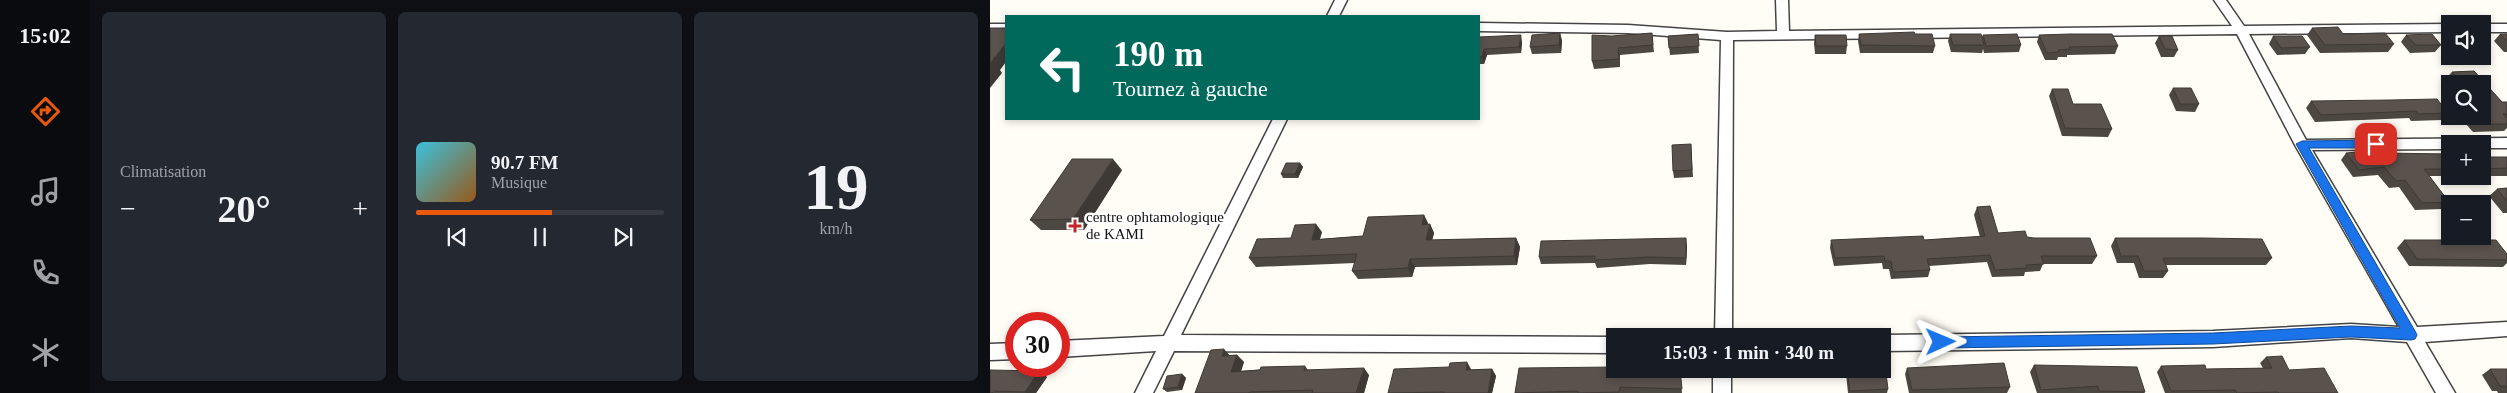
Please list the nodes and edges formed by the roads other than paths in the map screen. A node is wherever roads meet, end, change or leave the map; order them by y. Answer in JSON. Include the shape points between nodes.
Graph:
{"nodes":[{"id":1,"x":1341,"y":0,"type":"edge"},
{"id":2,"x":1782,"y":0,"type":"edge"},
{"id":3,"x":2220,"y":0,"type":"edge"},
{"id":4,"x":1334,"y":15,"type":"edge"},
{"id":5,"x":990,"y":28,"type":"edge"},
{"id":6,"x":1005,"y":28,"type":"edge"},
{"id":7,"x":1480,"y":28,"type":"edge"},
{"id":8,"x":2441,"y":28,"type":"edge"},
{"id":9,"x":2491,"y":28,"type":"edge"},
{"id":10,"x":2507,"y":28,"type":"edge"},
{"id":11,"x":2241,"y":32,"type":"junction"},
{"id":12,"x":1782,"y":34,"type":"junction"},
{"id":13,"x":1727,"y":36,"type":"junction"},
{"id":14,"x":1280,"y":120,"type":"edge"},
{"id":15,"x":2507,"y":143,"type":"edge"},
{"id":16,"x":2302,"y":144,"type":"junction"},
{"id":17,"x":1723,"y":328,"type":"edge"},
{"id":18,"x":2507,"y":329,"type":"edge"},
{"id":19,"x":2411,"y":335,"type":"junction"},
{"id":20,"x":1891,"y":343,"type":"edge"},
{"id":21,"x":1168,"y":344,"type":"junction"},
{"id":22,"x":1606,"y":345,"type":"edge"},
{"id":23,"x":1070,"y":348,"type":"edge"},
{"id":24,"x":1005,"y":351,"type":"edge"},
{"id":25,"x":990,"y":352,"type":"edge"},
{"id":26,"x":1722,"y":378,"type":"edge"},
{"id":27,"x":1144,"y":393,"type":"edge"},
{"id":28,"x":1722,"y":393,"type":"edge"},
{"id":29,"x":2446,"y":393,"type":"edge"}],
"edges":[{"from":1,"to":4,"type":"street"},
{"from":2,"to":12,"type":"street"},
{"from":3,"to":11,"type":"street"},
{"from":5,"to":6,"type":"street"},
{"from":7,"to":13,"type":"street","via":[[1628,29]]},
{"from":8,"to":11,"type":"street"},
{"from":9,"to":10,"type":"street"},
{"from":11,"to":12,"type":"street"},
{"from":11,"to":16,"type":"street"},
{"from":12,"to":13,"type":"street"},
{"from":13,"to":17,"type":"street"},
{"from":14,"to":21,"type":"street"},
{"from":15,"to":16,"type":"street"},
{"from":16,"to":19,"type":"street"},
{"from":18,"to":19,"type":"street"},
{"from":19,"to":20,"type":"street","via":[[2351,331],[2213,339]]},
{"from":19,"to":29,"type":"street"},
{"from":21,"to":22,"type":"street"},
{"from":21,"to":23,"type":"street"},
{"from":21,"to":27,"type":"street"},
{"from":24,"to":25,"type":"street"},
{"from":26,"to":28,"type":"street"}]}
